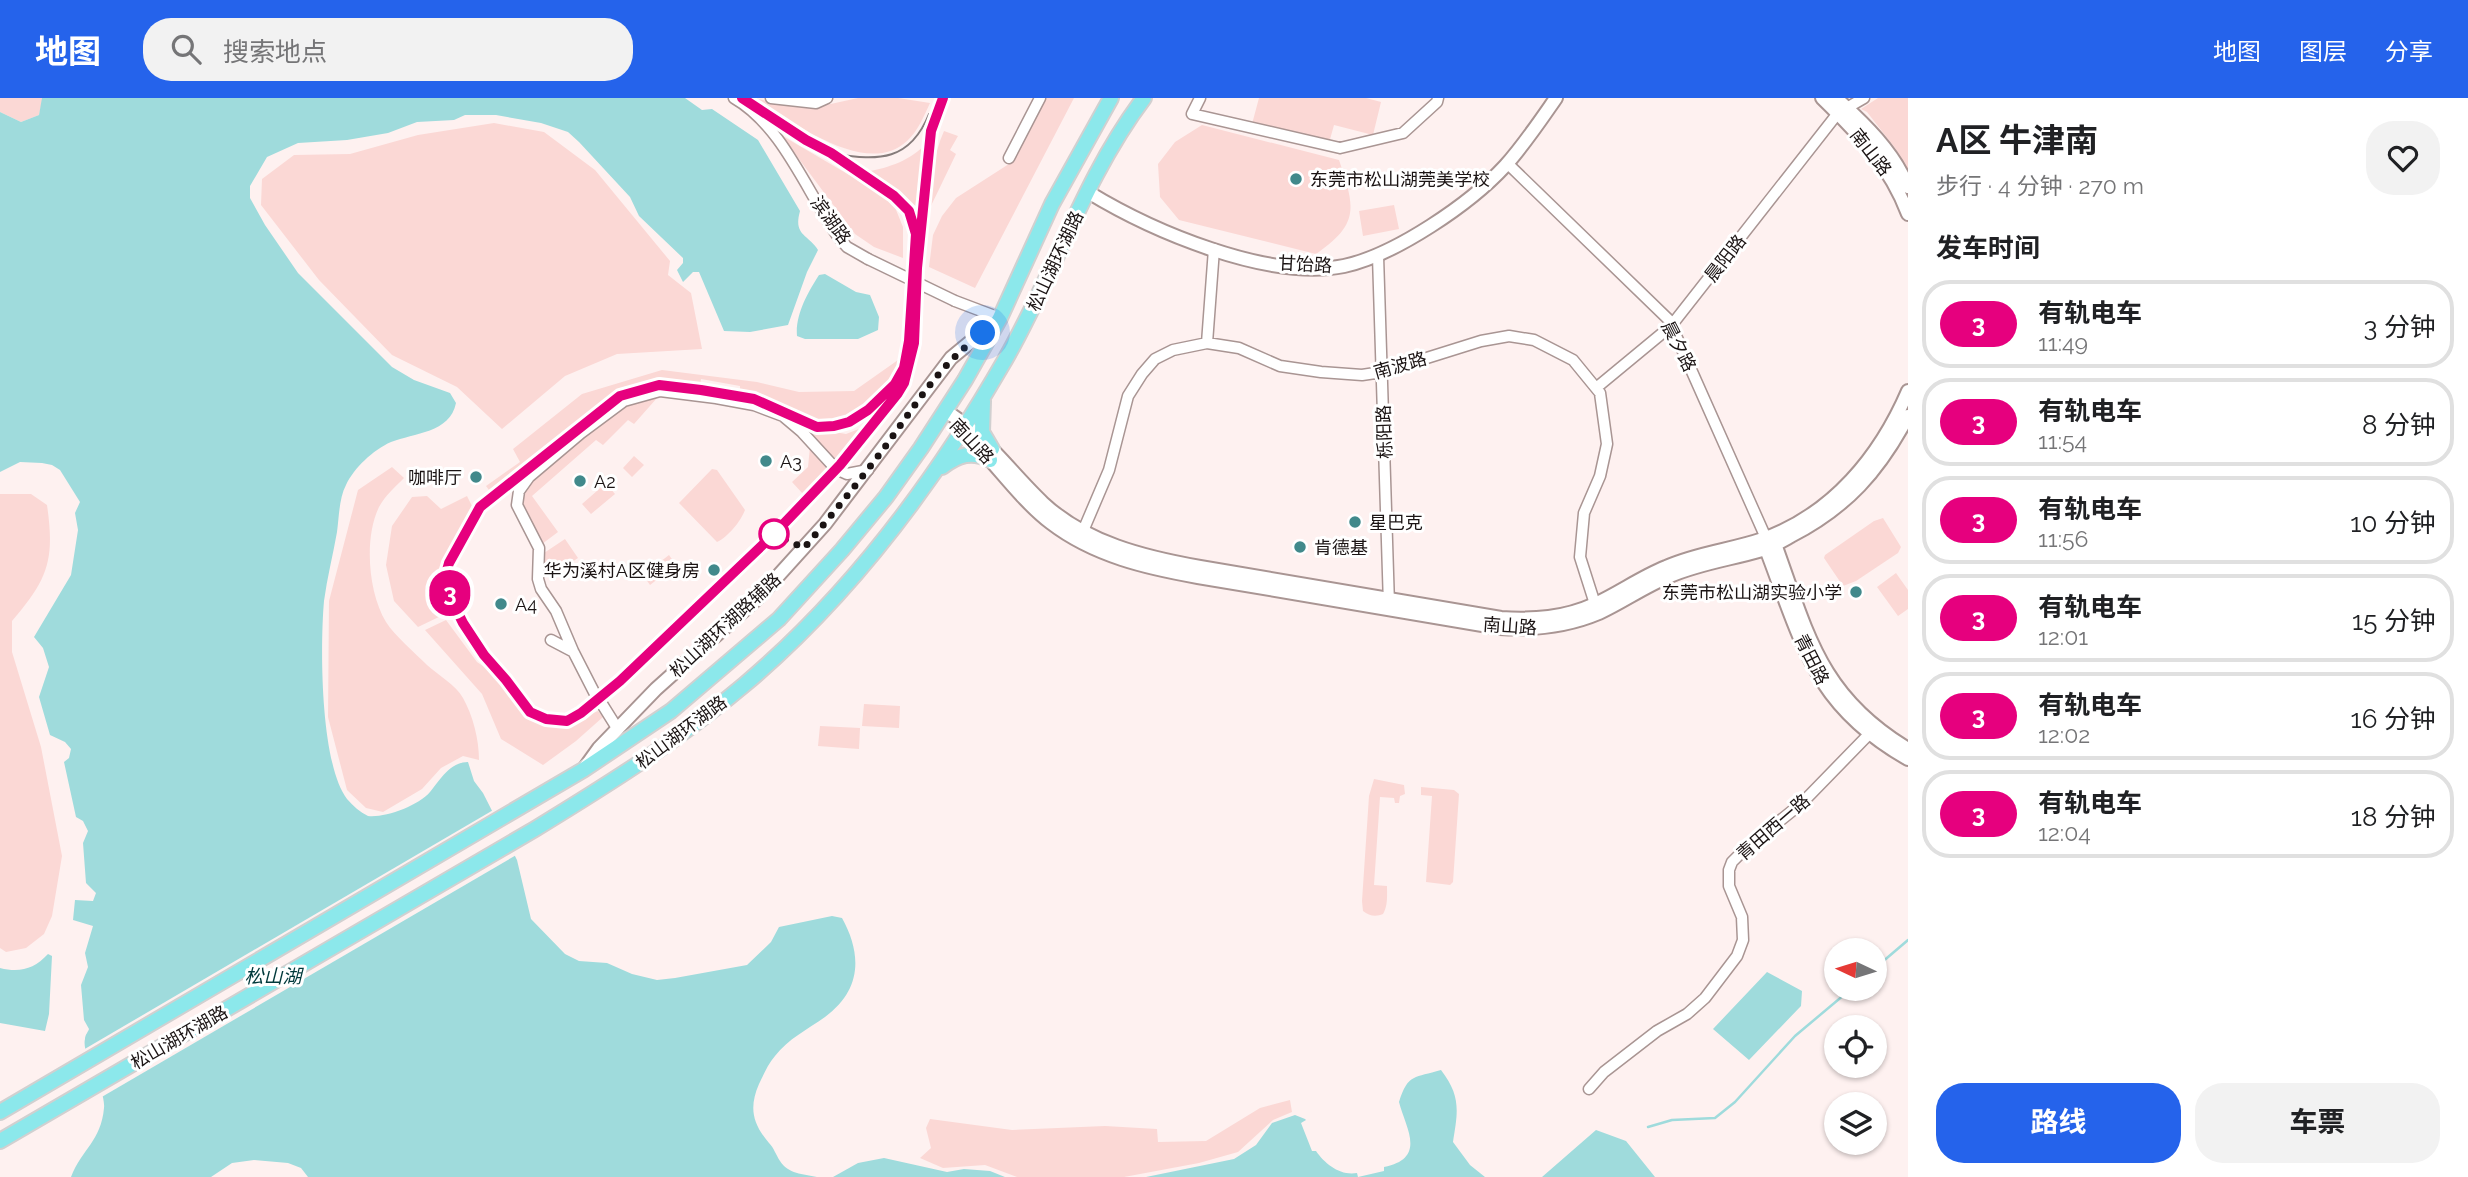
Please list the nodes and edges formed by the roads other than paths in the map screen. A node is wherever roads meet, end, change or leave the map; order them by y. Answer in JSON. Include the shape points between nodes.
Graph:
{"nodes":[{"id":1,"x":734,"y":98,"type":"edge"},
{"id":2,"x":771,"y":98,"type":"edge"},
{"id":3,"x":827,"y":98,"type":"edge"},
{"id":4,"x":1040,"y":98,"type":"edge"},
{"id":5,"x":1144,"y":98,"type":"edge"},
{"id":6,"x":1200,"y":98,"type":"edge"},
{"id":7,"x":1438,"y":98,"type":"edge"},
{"id":8,"x":1556,"y":98,"type":"edge"},
{"id":9,"x":1822,"y":98,"type":"edge"},
{"id":10,"x":1836,"y":98,"type":"edge"},
{"id":11,"x":1864,"y":98,"type":"edge"},
{"id":12,"x":1108,"y":101,"type":"edge"},
{"id":13,"x":1843,"y":111,"type":"junction"},
{"id":14,"x":1009,"y":158,"type":"dead end"},
{"id":15,"x":1507,"y":163,"type":"junction"},
{"id":16,"x":1908,"y":187,"type":"edge"},
{"id":17,"x":1088,"y":192,"type":"junction"},
{"id":18,"x":1908,"y":214,"type":"edge"},
{"id":19,"x":1214,"y":249,"type":"junction"},
{"id":20,"x":1378,"y":256,"type":"junction"},
{"id":21,"x":1000,"y":318,"type":"junction"},
{"id":22,"x":1671,"y":326,"type":"junction"},
{"id":23,"x":1207,"y":342,"type":"junction"},
{"id":24,"x":1382,"y":372,"type":"junction"},
{"id":25,"x":1596,"y":387,"type":"junction"},
{"id":26,"x":660,"y":391,"type":"junction"},
{"id":27,"x":1908,"y":391,"type":"edge"},
{"id":28,"x":986,"y":393,"type":"junction"},
{"id":29,"x":672,"y":402,"type":"dead end"},
{"id":30,"x":946,"y":411,"type":"junction"},
{"id":31,"x":1908,"y":416,"type":"edge"},
{"id":32,"x":965,"y":427,"type":"junction"},
{"id":33,"x":991,"y":454,"type":"junction"},
{"id":34,"x":868,"y":470,"type":"junction"},
{"id":35,"x":933,"y":474,"type":"junction"},
{"id":36,"x":1083,"y":531,"type":"junction"},
{"id":37,"x":1769,"y":544,"type":"junction"},
{"id":38,"x":1389,"y":604,"type":"junction"},
{"id":39,"x":1595,"y":604,"type":"junction"},
{"id":40,"x":551,"y":640,"type":"dead end"},
{"id":41,"x":573,"y":651,"type":"junction"},
{"id":42,"x":595,"y":694,"type":"dead end"},
{"id":43,"x":603,"y":704,"type":"dead end"},
{"id":44,"x":617,"y":728,"type":"junction"},
{"id":45,"x":1872,"y":731,"type":"junction"},
{"id":46,"x":1908,"y":749,"type":"edge"},
{"id":47,"x":1908,"y":760,"type":"edge"},
{"id":48,"x":583,"y":770,"type":"junction"},
{"id":49,"x":1589,"y":1089,"type":"dead end"},
{"id":50,"x":0,"y":1112,"type":"edge"},
{"id":51,"x":0,"y":1141,"type":"edge"}],
"edges":[{"from":1,"to":21,"type":"street","name":"滨湖路","bridge":true,"via":[[770,130],[848,247],[955,301]]},
{"from":2,"to":3,"type":"street","via":[[816,103]]},
{"from":4,"to":14,"type":"street"},
{"from":5,"to":17,"type":"main road","name":"松山湖环湖路"},
{"from":6,"to":7,"type":"street","via":[[1192,114],[1340,148],[1402,133]]},
{"from":8,"to":15,"type":"main road","name":"甘饴路"},
{"from":9,"to":13,"type":"main road","name":"南山路"},
{"from":10,"to":13,"type":"main road","name":"南山路"},
{"from":11,"to":13,"type":"street"},
{"from":12,"to":21,"type":"main road","name":"松山湖环湖路","via":[[1052,204]]},
{"from":13,"to":16,"type":"main road","name":"南山路","via":[[1878,140]]},
{"from":13,"to":18,"type":"main road","name":"南山路","via":[[1895,183]]},
{"from":13,"to":22,"type":"street","name":"晨阳路"},
{"from":15,"to":20,"type":"main road","name":"甘饴路","via":[[1459,205]]},
{"from":15,"to":22,"type":"street","name":"晨夕路"},
{"from":17,"to":19,"type":"main road","name":"甘饴路","via":[[1159,230]]},
{"from":17,"to":28,"type":"main road","name":"松山湖环湖路","via":[[1023,329]]},
{"from":19,"to":20,"type":"main road","name":"甘饴路","via":[[1272,263],[1315,267],[1343,266]]},
{"from":19,"to":23,"type":"street"},
{"from":20,"to":24,"type":"street","name":"栎阳路"},
{"from":21,"to":30,"type":"main road","name":"松山湖环湖路"},
{"from":21,"to":34,"type":"main road","name":"松山湖环湖路辅路","via":[[951,358]]},
{"from":22,"to":25,"type":"street","name":"晨阳路"},
{"from":22,"to":37,"type":"street","name":"晨夕路"},
{"from":23,"to":24,"type":"street","name":"南波路","via":[[1239,348],[1280,366],[1362,375]]},
{"from":23,"to":36,"type":"street","name":"南波路","via":[[1173,350],[1142,374],[1128,396],[1109,470]]},
{"from":24,"to":25,"type":"street","name":"南波路","via":[[1510,336],[1534,340],[1573,360]]},
{"from":24,"to":38,"type":"street","name":"栎阳路"},
{"from":25,"to":39,"type":"street","name":"南波路","via":[[1601,393],[1607,444],[1584,513],[1580,557]]},
{"from":26,"to":29,"type":"street"},
{"from":26,"to":34,"type":"street","via":[[754,405],[783,416],[836,469],[847,474]]},
{"from":26,"to":41,"type":"street","via":[[624,401],[609,411],[542,465],[519,491],[517,505],[540,548],[541,589]]},
{"from":27,"to":37,"type":"main road","name":"南山路","via":[[1886,437],[1856,476],[1825,505]]},
{"from":28,"to":32,"type":"main road","name":"松山湖环湖路"},
{"from":28,"to":33,"type":"main road","via":[[981,426]]},
{"from":30,"to":32,"type":"main road","name":"南山路"},
{"from":30,"to":48,"type":"main road","name":"松山湖环湖路","via":[[886,497],[779,619],[671,711]]},
{"from":31,"to":37,"type":"main road","name":"南山路","via":[[1864,483],[1830,513]]},
{"from":32,"to":33,"type":"main road","name":"南山路"},
{"from":32,"to":35,"type":"main road","name":"松山湖环湖路"},
{"from":33,"to":35,"type":"main road","via":[[964,455]]},
{"from":33,"to":36,"type":"main road","name":"南山路","via":[[1042,502]]},
{"from":33,"to":38,"type":"main road","name":"南山路","via":[[1035,509],[1097,550],[1159,570]]},
{"from":34,"to":44,"type":"main road","name":"松山湖环湖路辅路","via":[[760,596]]},
{"from":35,"to":51,"type":"main road","name":"松山湖环湖路","via":[[860,568],[806,627],[768,664],[666,745],[535,829]]},
{"from":36,"to":38,"type":"main road","name":"南山路","via":[[1124,550],[1161,560]]},
{"from":37,"to":38,"type":"main road","name":"南山路","via":[[1686,569],[1599,613],[1546,628],[1500,628]]},
{"from":37,"to":39,"type":"main road","name":"南山路","via":[[1674,563]]},
{"from":37,"to":45,"type":"main road","name":"青田路","via":[[1801,644],[1819,677],[1837,703]]},
{"from":38,"to":39,"type":"main road","name":"南山路","via":[[1528,620]]},
{"from":40,"to":41,"type":"street"},
{"from":41,"to":42,"type":"street"},
{"from":43,"to":44,"type":"street"},
{"from":44,"to":48,"type":"main road","name":"松山湖环湖路辅路"},
{"from":45,"to":46,"type":"main road","name":"青田路"},
{"from":45,"to":47,"type":"main road","name":"青田路"},
{"from":45,"to":49,"type":"street","name":"青田西一路","via":[[1802,803],[1732,862],[1729,890],[1741,913],[1743,940],[1737,956],[1704,998],[1604,1072]]},
{"from":48,"to":50,"type":"main road","name":"松山湖环湖路"}]}
